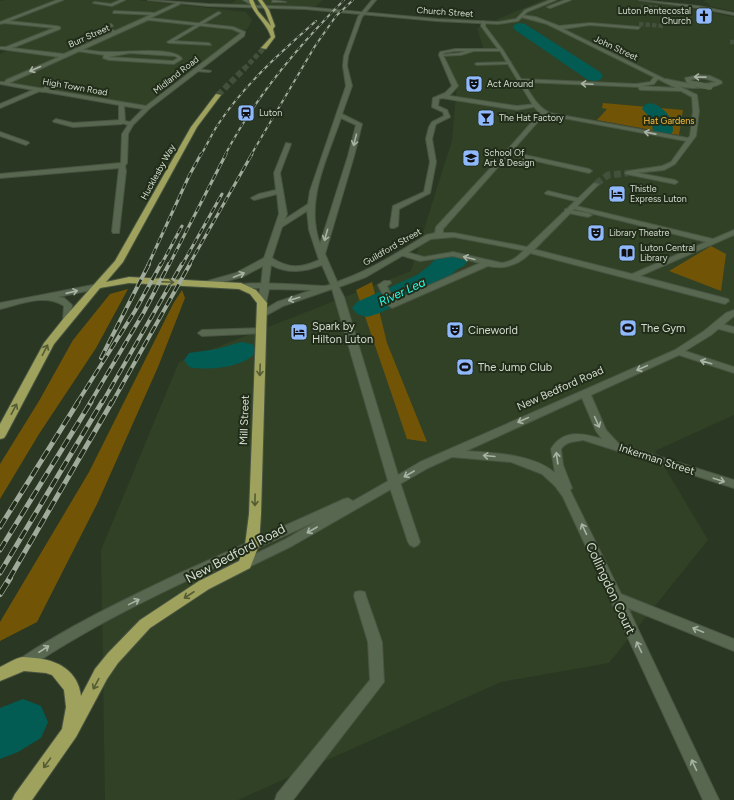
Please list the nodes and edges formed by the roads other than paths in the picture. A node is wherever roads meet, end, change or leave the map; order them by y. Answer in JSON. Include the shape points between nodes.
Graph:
{"nodes":[{"id":1,"x":60,"y":0,"type":"edge"},
{"id":2,"x":123,"y":0,"type":"edge"},
{"id":3,"x":150,"y":0,"type":"edge"},
{"id":4,"x":245,"y":0,"type":"edge"},
{"id":5,"x":260,"y":0,"type":"edge"},
{"id":6,"x":274,"y":0,"type":"edge"},
{"id":7,"x":374,"y":0,"type":"edge"},
{"id":8,"x":554,"y":0,"type":"edge"},
{"id":9,"x":569,"y":0,"type":"edge"},
{"id":10,"x":641,"y":0,"type":"edge"},
{"id":11,"x":251,"y":1,"type":"edge"},
{"id":12,"x":284,"y":2,"type":"dead end"},
{"id":13,"x":95,"y":3,"type":"dead end"},
{"id":14,"x":179,"y":3,"type":"junction"},
{"id":15,"x":255,"y":8,"type":"junction"},
{"id":16,"x":266,"y":9,"type":"junction"},
{"id":17,"x":114,"y":12,"type":"dead end"},
{"id":18,"x":219,"y":13,"type":"dead end"},
{"id":19,"x":363,"y":13,"type":"junction"},
{"id":20,"x":156,"y":14,"type":"junction"},
{"id":21,"x":734,"y":14,"type":"edge"},
{"id":22,"x":522,"y":16,"type":"junction"},
{"id":23,"x":147,"y":19,"type":"junction"},
{"id":24,"x":1,"y":22,"type":"edge"},
{"id":25,"x":484,"y":22,"type":"junction"},
{"id":26,"x":546,"y":23,"type":"junction"},
{"id":27,"x":198,"y":24,"type":"junction"},
{"id":28,"x":111,"y":25,"type":"dead end"},
{"id":29,"x":573,"y":26,"type":"junction"},
{"id":30,"x":557,"y":28,"type":"junction"},
{"id":31,"x":638,"y":28,"type":"tunnel mouth"},
{"id":32,"x":271,"y":29,"type":"junction"},
{"id":33,"x":117,"y":32,"type":"junction"},
{"id":34,"x":209,"y":44,"type":"dead end"},
{"id":35,"x":0,"y":48,"type":"edge"},
{"id":36,"x":264,"y":48,"type":"tunnel mouth"},
{"id":37,"x":7,"y":49,"type":"junction"},
{"id":38,"x":79,"y":50,"type":"junction"},
{"id":39,"x":501,"y":50,"type":"junction"},
{"id":40,"x":0,"y":52,"type":"edge"},
{"id":41,"x":108,"y":54,"type":"junction"},
{"id":42,"x":65,"y":56,"type":"junction"},
{"id":43,"x":509,"y":63,"type":"junction"},
{"id":44,"x":477,"y":64,"type":"dead end"},
{"id":45,"x":197,"y":70,"type":"junction"},
{"id":46,"x":209,"y":71,"type":"dead end"},
{"id":47,"x":657,"y":77,"type":"junction"},
{"id":48,"x":520,"y":80,"type":"junction"},
{"id":49,"x":666,"y":81,"type":"junction"},
{"id":50,"x":3,"y":83,"type":"edge"},
{"id":51,"x":54,"y":84,"type":"dead end"},
{"id":52,"x":626,"y":86,"type":"junction"},
{"id":53,"x":40,"y":90,"type":"junction"},
{"id":54,"x":685,"y":90,"type":"junction"},
{"id":55,"x":218,"y":95,"type":"tunnel mouth"},
{"id":56,"x":444,"y":97,"type":"junction"},
{"id":57,"x":122,"y":105,"type":"junction"},
{"id":58,"x":0,"y":106,"type":"edge"},
{"id":59,"x":536,"y":106,"type":"junction"},
{"id":60,"x":147,"y":108,"type":"junction"},
{"id":61,"x":545,"y":113,"type":"junction"},
{"id":62,"x":340,"y":115,"type":"junction"},
{"id":63,"x":56,"y":121,"type":"dead end"},
{"id":64,"x":122,"y":122,"type":"junction"},
{"id":65,"x":131,"y":124,"type":"junction"},
{"id":66,"x":0,"y":134,"type":"edge"},
{"id":67,"x":688,"y":140,"type":"junction"},
{"id":68,"x":26,"y":143,"type":"dead end"},
{"id":69,"x":288,"y":144,"type":"dead end"},
{"id":70,"x":509,"y":152,"type":"junction"},
{"id":71,"x":122,"y":166,"type":"junction"},
{"id":72,"x":589,"y":171,"type":"dead end"},
{"id":73,"x":0,"y":176,"type":"edge"},
{"id":74,"x":675,"y":182,"type":"dead end"},
{"id":75,"x":596,"y":184,"type":"tunnel mouth"},
{"id":76,"x":280,"y":191,"type":"junction"},
{"id":77,"x":546,"y":194,"type":"dead end"},
{"id":78,"x":254,"y":198,"type":"dead end"},
{"id":79,"x":574,"y":205,"type":"junction"},
{"id":80,"x":310,"y":206,"type":"junction"},
{"id":81,"x":588,"y":215,"type":"dead end"},
{"id":82,"x":279,"y":226,"type":"junction"},
{"id":83,"x":394,"y":226,"type":"dead end"},
{"id":84,"x":116,"y":231,"type":"dead end"},
{"id":85,"x":734,"y":232,"type":"edge"},
{"id":86,"x":440,"y":235,"type":"junction"},
{"id":87,"x":734,"y":237,"type":"edge"},
{"id":88,"x":713,"y":241,"type":"junction"},
{"id":89,"x":530,"y":250,"type":"junction"},
{"id":90,"x":403,"y":253,"type":"junction"},
{"id":91,"x":322,"y":258,"type":"junction"},
{"id":92,"x":268,"y":259,"type":"junction"},
{"id":93,"x":119,"y":262,"type":"junction"},
{"id":94,"x":487,"y":263,"type":"junction"},
{"id":95,"x":632,"y":276,"type":"junction"},
{"id":96,"x":129,"y":280,"type":"junction"},
{"id":97,"x":387,"y":283,"type":"dead end"},
{"id":98,"x":207,"y":284,"type":"junction"},
{"id":99,"x":98,"y":286,"type":"junction"},
{"id":100,"x":242,"y":286,"type":"junction"},
{"id":101,"x":265,"y":286,"type":"junction"},
{"id":102,"x":331,"y":287,"type":"junction"},
{"id":103,"x":47,"y":298,"type":"junction"},
{"id":104,"x":725,"y":300,"type":"dead end"},
{"id":105,"x":262,"y":303,"type":"junction"},
{"id":106,"x":0,"y":306,"type":"edge"},
{"id":107,"x":734,"y":313,"type":"edge"},
{"id":108,"x":263,"y":314,"type":"junction"},
{"id":109,"x":67,"y":320,"type":"junction"},
{"id":110,"x":718,"y":326,"type":"junction"},
{"id":111,"x":734,"y":330,"type":"edge"},
{"id":112,"x":262,"y":331,"type":"junction"},
{"id":113,"x":202,"y":333,"type":"dead end"},
{"id":114,"x":678,"y":352,"type":"junction"},
{"id":115,"x":734,"y":370,"type":"edge"},
{"id":116,"x":585,"y":393,"type":"junction"},
{"id":117,"x":0,"y":435,"type":"edge"},
{"id":118,"x":615,"y":446,"type":"junction"},
{"id":119,"x":450,"y":453,"type":"junction"},
{"id":120,"x":394,"y":482,"type":"junction"},
{"id":121,"x":734,"y":484,"type":"edge"},
{"id":122,"x":568,"y":495,"type":"junction"},
{"id":123,"x":414,"y":542,"type":"dead end"},
{"id":124,"x":252,"y":545,"type":"junction"},
{"id":125,"x":245,"y":564,"type":"junction"},
{"id":126,"x":360,"y":596,"type":"dead end"},
{"id":127,"x":615,"y":597,"type":"junction"},
{"id":128,"x":734,"y":645,"type":"edge"},
{"id":129,"x":23,"y":664,"type":"junction"},
{"id":130,"x":0,"y":674,"type":"edge"},
{"id":131,"x":70,"y":732,"type":"junction"},
{"id":132,"x":20,"y":800,"type":"edge"},
{"id":133,"x":283,"y":800,"type":"edge"},
{"id":134,"x":711,"y":800,"type":"edge"}],
"edges":[{"from":1,"to":24,"type":"street"},
{"from":2,"to":13,"type":"street","via":[[112,5]]},
{"from":3,"to":14,"type":"street","name":"Church Street"},
{"from":4,"to":11,"type":"street"},
{"from":5,"to":16,"type":"highway"},
{"from":6,"to":12,"type":"street"},
{"from":7,"to":19,"type":"street"},
{"from":8,"to":22,"type":"street","name":"Church Street"},
{"from":9,"to":22,"type":"street","name":"Church Street"},
{"from":10,"to":21,"type":"street"},
{"from":11,"to":15,"type":"highway"},
{"from":14,"to":15,"type":"street","name":"Church Street"},
{"from":14,"to":20,"type":"street","name":"Burr Street"},
{"from":15,"to":16,"type":"street","name":"Church Street"},
{"from":15,"to":32,"type":"highway","via":[[266,26]]},
{"from":16,"to":19,"type":"street","name":"Church Street"},
{"from":16,"to":32,"type":"highway","via":[[273,26]]},
{"from":17,"to":20,"type":"street"},
{"from":18,"to":27,"type":"street"},
{"from":19,"to":25,"type":"street","name":"Church Street"},
{"from":19,"to":62,"type":"street","via":[[346,56],[349,86]]},
{"from":20,"to":23,"type":"street","name":"Burr Street"},
{"from":22,"to":25,"type":"street","name":"Church Street","via":[[509,22]]},
{"from":22,"to":26,"type":"street","name":"John Street"},
{"from":23,"to":27,"type":"street","name":"Midland Road"},
{"from":23,"to":33,"type":"street","name":"Burr Street"},
{"from":24,"to":37,"type":"street","via":[[58,28]]},
{"from":25,"to":39,"type":"street","via":[[482,26]]},
{"from":26,"to":29,"type":"street"},
{"from":26,"to":30,"type":"street","name":"John Street"},
{"from":27,"to":34,"type":"street","via":[[169,42]]},
{"from":27,"to":45,"type":"street","name":"Midland Road","via":[[233,28],[243,32]]},
{"from":28,"to":33,"type":"street","via":[[98,30]]},
{"from":29,"to":30,"type":"street"},
{"from":29,"to":31,"type":"street","via":[[591,23]]},
{"from":30,"to":47,"type":"street","name":"John Street"},
{"from":32,"to":36,"type":"highway","via":[[273,38]]},
{"from":33,"to":38,"type":"street","name":"Burr Street"},
{"from":35,"to":37,"type":"street"},
{"from":37,"to":40,"type":"street"},
{"from":37,"to":42,"type":"street"},
{"from":38,"to":41,"type":"street"},
{"from":38,"to":42,"type":"street","name":"Burr Street"},
{"from":39,"to":43,"type":"street"},
{"from":39,"to":56,"type":"street","via":[[442,52],[441,55],[455,86]]},
{"from":41,"to":41,"type":"street","via":[[106,57],[109,59],[168,63],[177,62],[180,58],[176,55],[130,52]]},
{"from":42,"to":50,"type":"street","name":"Burr Street","one_way":true},
{"from":43,"to":44,"type":"street"},
{"from":43,"to":48,"type":"street"},
{"from":45,"to":46,"type":"street"},
{"from":45,"to":60,"type":"street","name":"Midland Road"},
{"from":47,"to":49,"type":"street","name":"John Street"},
{"from":47,"to":52,"type":"street","via":[[652,83]]},
{"from":52,"to":48,"type":"street","one_way":true},
{"from":48,"to":59,"type":"street"},
{"from":49,"to":54,"type":"street","name":"John Street"},
{"from":49,"to":54,"type":"street","one_way":true,"bridge":true,"via":[[698,86],[713,85],[719,82],[714,78],[692,77],[687,79],[689,82],[695,84],[708,88]]},
{"from":50,"to":53,"type":"street","name":"High Town Road"},
{"from":51,"to":53,"type":"street"},
{"from":52,"to":54,"type":"street"},
{"from":53,"to":57,"type":"street","name":"High Town Road"},
{"from":53,"to":58,"type":"street"},
{"from":54,"to":67,"type":"street","via":[[696,98],[695,127],[693,136]]},
{"from":55,"to":93,"type":"highway","name":"Hucklesby Way","via":[[194,128]]},
{"from":56,"to":59,"type":"street","via":[[517,108]]},
{"from":56,"to":83,"type":"street","via":[[436,98],[435,107],[445,111],[447,117],[434,123],[432,127],[429,139],[433,162],[427,193],[396,208]]},
{"from":57,"to":60,"type":"street","name":"High Town Road"},
{"from":57,"to":64,"type":"street"},
{"from":59,"to":61,"type":"street"},
{"from":60,"to":65,"type":"street","name":"Midland Road"},
{"from":67,"to":61,"type":"street","one_way":true},
{"from":61,"to":70,"type":"street","name":"Guildford Street"},
{"from":62,"to":80,"type":"street"},
{"from":62,"to":91,"type":"street","one_way":true,"via":[[359,124]]},
{"from":63,"to":64,"type":"street","via":[[73,125]]},
{"from":64,"to":65,"type":"street"},
{"from":65,"to":71,"type":"street","name":"Midland Road","via":[[125,134]]},
{"from":66,"to":68,"type":"street"},
{"from":67,"to":74,"type":"street","via":[[668,167],[628,173]]},
{"from":69,"to":76,"type":"street","via":[[277,173]]},
{"from":70,"to":72,"type":"street"},
{"from":70,"to":86,"type":"street","name":"Guildford Street","via":[[439,229]]},
{"from":71,"to":73,"type":"street"},
{"from":71,"to":84,"type":"street","name":"Midland Road"},
{"from":75,"to":79,"type":"street"},
{"from":76,"to":78,"type":"street"},
{"from":76,"to":82,"type":"street","via":[[283,214]]},
{"from":77,"to":79,"type":"street"},
{"from":79,"to":81,"type":"street"},
{"from":79,"to":88,"type":"street"},
{"from":79,"to":89,"type":"street"},
{"from":80,"to":82,"type":"street"},
{"from":80,"to":91,"type":"street","via":[[312,234]]},
{"from":82,"to":92,"type":"street"},
{"from":85,"to":87,"type":"street"},
{"from":85,"to":88,"type":"street"},
{"from":86,"to":89,"type":"street","via":[[454,235]]},
{"from":86,"to":90,"type":"street","name":"Guildford Street","via":[[429,237]]},
{"from":88,"to":95,"type":"street"},
{"from":89,"to":94,"type":"street","via":[[522,259],[511,264]]},
{"from":89,"to":95,"type":"street"},
{"from":94,"to":90,"type":"street","one_way":true,"via":[[454,254],[418,259]]},
{"from":90,"to":102,"type":"street","name":"Guildford Street","via":[[362,275]]},
{"from":91,"to":92,"type":"street","via":[[311,267],[298,270],[286,270]]},
{"from":91,"to":102,"type":"street"},
{"from":98,"to":92,"type":"street","one_way":true,"via":[[255,269]]},
{"from":92,"to":101,"type":"street"},
{"from":93,"to":96,"type":"highway","via":[[122,276]]},
{"from":93,"to":99,"type":"highway","name":"Hucklesby Way"},
{"from":94,"to":97,"type":"street","via":[[392,305],[382,285]]},
{"from":95,"to":104,"type":"street"},
{"from":96,"to":98,"type":"highway","name":"Guildford Street","one_way":true},
{"from":96,"to":99,"type":"highway","name":"Guildford Street"},
{"from":98,"to":100,"type":"highway","name":"Guildford Street"},
{"from":103,"to":99,"type":"street","one_way":true},
{"from":99,"to":109,"type":"highway","name":"Hucklesby Way"},
{"from":100,"to":101,"type":"street","name":"Guildford Street"},
{"from":100,"to":105,"type":"highway","via":[[254,292]]},
{"from":101,"to":102,"type":"street","name":"Guildford Street"},
{"from":101,"to":105,"type":"street"},
{"from":102,"to":108,"type":"street","one_way":true,"via":[[280,304]]},
{"from":102,"to":120,"type":"street","via":[[340,297]]},
{"from":103,"to":106,"type":"street"},
{"from":103,"to":109,"type":"street","via":[[61,300],[68,305]]},
{"from":105,"to":108,"type":"highway","name":"Mill Street"},
{"from":107,"to":110,"type":"street","name":"New Bedford Road","via":[[729,314]]},
{"from":108,"to":112,"type":"highway","name":"Mill Street"},
{"from":117,"to":109,"type":"highway","name":"Hucklesby Way","one_way":true,"via":[[49,343]]},
{"from":110,"to":111,"type":"street"},
{"from":110,"to":114,"type":"street","name":"New Bedford Road"},
{"from":112,"to":113,"type":"street"},
{"from":112,"to":124,"type":"highway","name":"Mill Street","one_way":true},
{"from":115,"to":114,"type":"street","one_way":true},
{"from":114,"to":116,"type":"street","name":"New Bedford Road","one_way":true},
{"from":116,"to":118,"type":"street","name":"Inkerman Street","one_way":true,"via":[[601,430]]},
{"from":116,"to":119,"type":"street","name":"New Bedford Road","one_way":true},
{"from":118,"to":121,"type":"street","name":"Inkerman Street","one_way":true},
{"from":122,"to":118,"type":"street","one_way":true,"via":[[558,465],[556,449],[560,443],[567,439],[583,437]]},
{"from":119,"to":120,"type":"street","name":"New Bedford Road","one_way":true},
{"from":122,"to":119,"type":"street","name":"Collingdon Court","one_way":true,"via":[[546,471],[512,458]]},
{"from":120,"to":123,"type":"street"},
{"from":120,"to":124,"type":"street","name":"New Bedford Road"},
{"from":120,"to":125,"type":"street","name":"New Bedford Road","one_way":true,"via":[[288,543]]},
{"from":127,"to":122,"type":"street","name":"Collingdon Court","one_way":true},
{"from":124,"to":125,"type":"highway","name":"Mill Street"},
{"from":129,"to":124,"type":"street","name":"New Bedford Road","one_way":true,"via":[[98,619]]},
{"from":125,"to":131,"type":"highway","name":"New Bedford Road","one_way":true,"via":[[204,585],[145,624],[101,674]]},
{"from":126,"to":133,"type":"street","via":[[375,642],[377,682]]},
{"from":128,"to":127,"type":"street","one_way":true},
{"from":134,"to":127,"type":"street","name":"Collingdon Court","one_way":true},
{"from":129,"to":130,"type":"highway"},
{"from":129,"to":131,"type":"highway","via":[[46,666],[57,670],[65,678],[72,689],[74,707]]},
{"from":131,"to":132,"type":"highway","name":"New Bedford Road","one_way":true}]}
